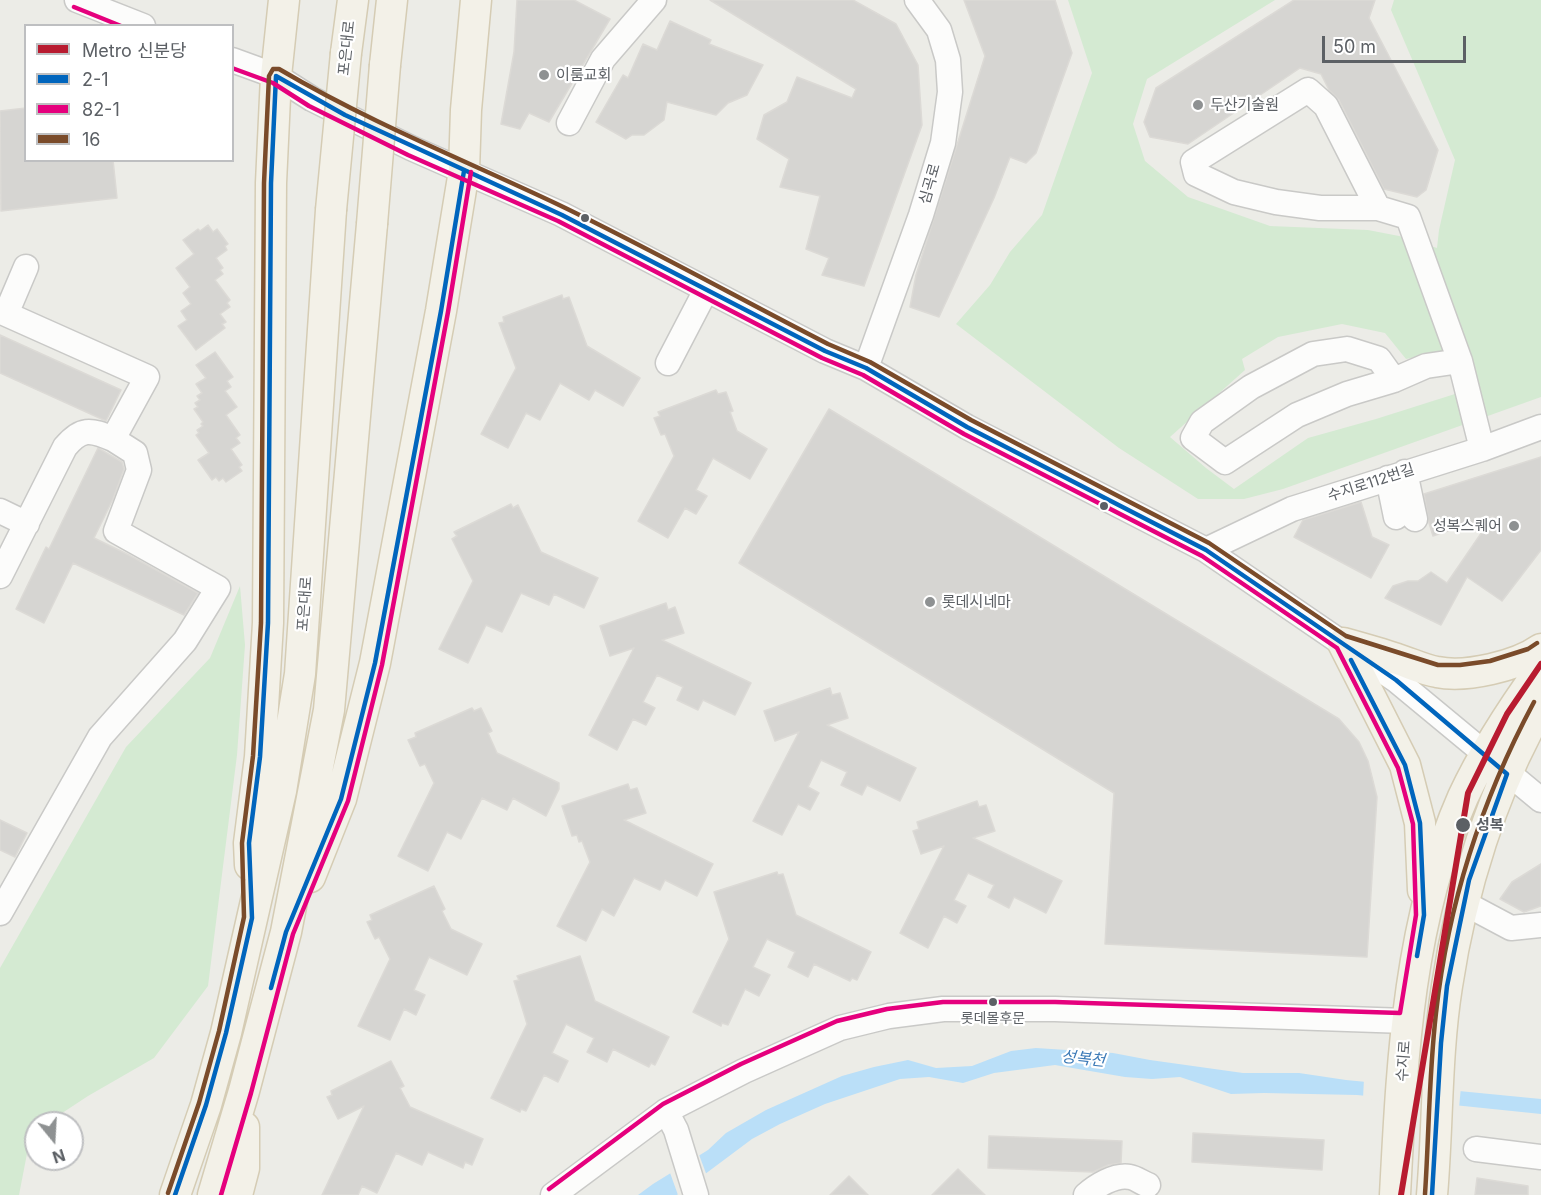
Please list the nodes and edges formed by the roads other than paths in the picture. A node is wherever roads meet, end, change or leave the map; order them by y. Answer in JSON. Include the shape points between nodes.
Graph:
{"nodes":[{"id":1,"x":77,"y":0,"type":"edge"},
{"id":2,"x":284,"y":0,"type":"edge"},
{"id":3,"x":353,"y":0,"type":"edge"},
{"id":4,"x":392,"y":0,"type":"edge"},
{"id":5,"x":476,"y":0,"type":"edge"},
{"id":6,"x":654,"y":0,"type":"edge"},
{"id":7,"x":917,"y":0,"type":"edge"},
{"id":8,"x":138,"y":24,"type":"edge"},
{"id":9,"x":234,"y":61,"type":"edge"},
{"id":10,"x":276,"y":76,"type":"junction"},
{"id":11,"x":570,"y":123,"type":"dead end"},
{"id":12,"x":464,"y":171,"type":"junction"},
{"id":13,"x":1378,"y":208,"type":"junction"},
{"id":14,"x":26,"y":267,"type":"dead end"},
{"id":15,"x":706,"y":290,"type":"junction"},
{"id":16,"x":3,"y":313,"type":"edge"},
{"id":17,"x":1461,"y":361,"type":"junction"},
{"id":18,"x":668,"y":363,"type":"dead end"},
{"id":19,"x":866,"y":368,"type":"junction"},
{"id":20,"x":1394,"y":380,"type":"junction"},
{"id":21,"x":1541,"y":427,"type":"edge"},
{"id":22,"x":113,"y":439,"type":"junction"},
{"id":23,"x":1482,"y":449,"type":"junction"},
{"id":24,"x":1397,"y":475,"type":"junction"},
{"id":25,"x":0,"y":511,"type":"edge"},
{"id":26,"x":1406,"y":518,"type":"dead end"},
{"id":27,"x":27,"y":524,"type":"junction"},
{"id":28,"x":1206,"y":550,"type":"junction"},
{"id":29,"x":0,"y":576,"type":"edge"},
{"id":30,"x":1343,"y":644,"type":"junction"},
{"id":31,"x":1541,"y":649,"type":"edge"},
{"id":32,"x":1541,"y":669,"type":"edge"},
{"id":33,"x":1541,"y":706,"type":"edge"},
{"id":34,"x":1496,"y":765,"type":"junction"},
{"id":35,"x":1541,"y":800,"type":"edge"},
{"id":36,"x":1464,"y":903,"type":"junction"},
{"id":37,"x":0,"y":913,"type":"edge"},
{"id":38,"x":1424,"y":915,"type":"junction"},
{"id":39,"x":252,"y":918,"type":"junction"},
{"id":40,"x":1541,"y":925,"type":"edge"},
{"id":41,"x":286,"y":932,"type":"junction"},
{"id":42,"x":1405,"y":1032,"type":"junction"},
{"id":43,"x":244,"y":1091,"type":"junction"},
{"id":44,"x":671,"y":1121,"type":"junction"},
{"id":45,"x":1476,"y":1149,"type":"dead end"},
{"id":46,"x":1541,"y":1157,"type":"edge"},
{"id":47,"x":1395,"y":1181,"type":"edge"},
{"id":48,"x":1148,"y":1185,"type":"dead end"},
{"id":49,"x":176,"y":1195,"type":"edge"},
{"id":50,"x":213,"y":1195,"type":"edge"},
{"id":51,"x":237,"y":1195,"type":"edge"},
{"id":52,"x":553,"y":1195,"type":"edge"},
{"id":53,"x":696,"y":1195,"type":"edge"},
{"id":54,"x":1086,"y":1195,"type":"edge"},
{"id":55,"x":1432,"y":1195,"type":"edge"}],
"edges":[{"from":1,"to":8,"type":"street"},
{"from":2,"to":10,"type":"main road"},
{"from":3,"to":39,"type":"main road","name":"포은대로","bridge":true,"via":[[332,210],[300,674],[281,790]]},
{"from":4,"to":41,"type":"main road","bridge":true,"via":[[329,710]]},
{"from":5,"to":12,"type":"main road"},
{"from":6,"to":11,"type":"street","via":[[603,59]]},
{"from":7,"to":19,"type":"street","name":"심곡로","via":[[939,30],[948,60],[950,92],[943,143]]},
{"from":9,"to":10,"type":"street"},
{"from":10,"to":12,"type":"street","via":[[312,99]]},
{"from":10,"to":39,"type":"main road","via":[[271,183],[268,623],[260,757],[249,843]]},
{"from":12,"to":15,"type":"street","via":[[561,214]]},
{"from":12,"to":41,"type":"main road","via":[[375,663],[341,799]]},
{"from":13,"to":13,"type":"street","via":[[1320,208],[1234,192],[1196,174],[1192,162],[1308,90],[1326,106]]},
{"from":13,"to":17,"type":"street","via":[[1408,217]]},
{"from":14,"to":16,"type":"street"},
{"from":15,"to":18,"type":"street"},
{"from":15,"to":19,"type":"street"},
{"from":16,"to":22,"type":"street","via":[[147,377]]},
{"from":17,"to":20,"type":"street","via":[[1426,366]]},
{"from":17,"to":23,"type":"street"},
{"from":19,"to":28,"type":"street","via":[[968,427]]},
{"from":20,"to":20,"type":"street","via":[[1297,415],[1226,462],[1193,438],[1202,422],[1251,387],[1313,354],[1347,349],[1379,359]]},
{"from":21,"to":23,"type":"street","name":"수지로112번길"},
{"from":22,"to":27,"type":"street","via":[[87,432],[75,435],[65,447]]},
{"from":22,"to":37,"type":"street","via":[[135,453],[139,470],[116,531],[218,588],[185,641],[100,737]]},
{"from":23,"to":24,"type":"street","name":"수지로112번길"},
{"from":24,"to":26,"type":"street"},
{"from":24,"to":28,"type":"street","name":"수지로112번길","via":[[1292,509]]},
{"from":25,"to":27,"type":"street"},
{"from":27,"to":29,"type":"street"},
{"from":28,"to":30,"type":"street"},
{"from":30,"to":31,"type":"main road","via":[[1437,672],[1460,673],[1492,668]]},
{"from":30,"to":34,"type":"street","via":[[1396,681]]},
{"from":30,"to":38,"type":"main road","via":[[1398,750],[1410,782],[1420,823]]},
{"from":32,"to":34,"type":"main road","name":"수지로","via":[[1511,711]]},
{"from":33,"to":34,"type":"main road","name":"수지로","via":[[1528,728]]},
{"from":34,"to":35,"type":"street"},
{"from":34,"to":36,"type":"main road","name":"수지로"},
{"from":34,"to":38,"type":"main road","name":"수지로","via":[[1463,797]]},
{"from":36,"to":40,"type":"street","via":[[1511,928]]},
{"from":36,"to":55,"type":"main road","name":"수지로","via":[[1447,986]]},
{"from":38,"to":42,"type":"main road","name":"수지로"},
{"from":39,"to":49,"type":"main road","name":"포은대로","via":[[206,1105]]},
{"from":41,"to":43,"type":"main road"},
{"from":42,"to":44,"type":"street","via":[[1054,1009],[943,1009],[840,1028],[744,1071]]},
{"from":42,"to":47,"type":"main road","name":"수지로"},
{"from":43,"to":50,"type":"main road"},
{"from":43,"to":51,"type":"main road","via":[[244,1168]]},
{"from":44,"to":52,"type":"street"},
{"from":44,"to":53,"type":"street"},
{"from":45,"to":46,"type":"street"},
{"from":48,"to":54,"type":"street","via":[[1129,1176],[1111,1180]]}]}
